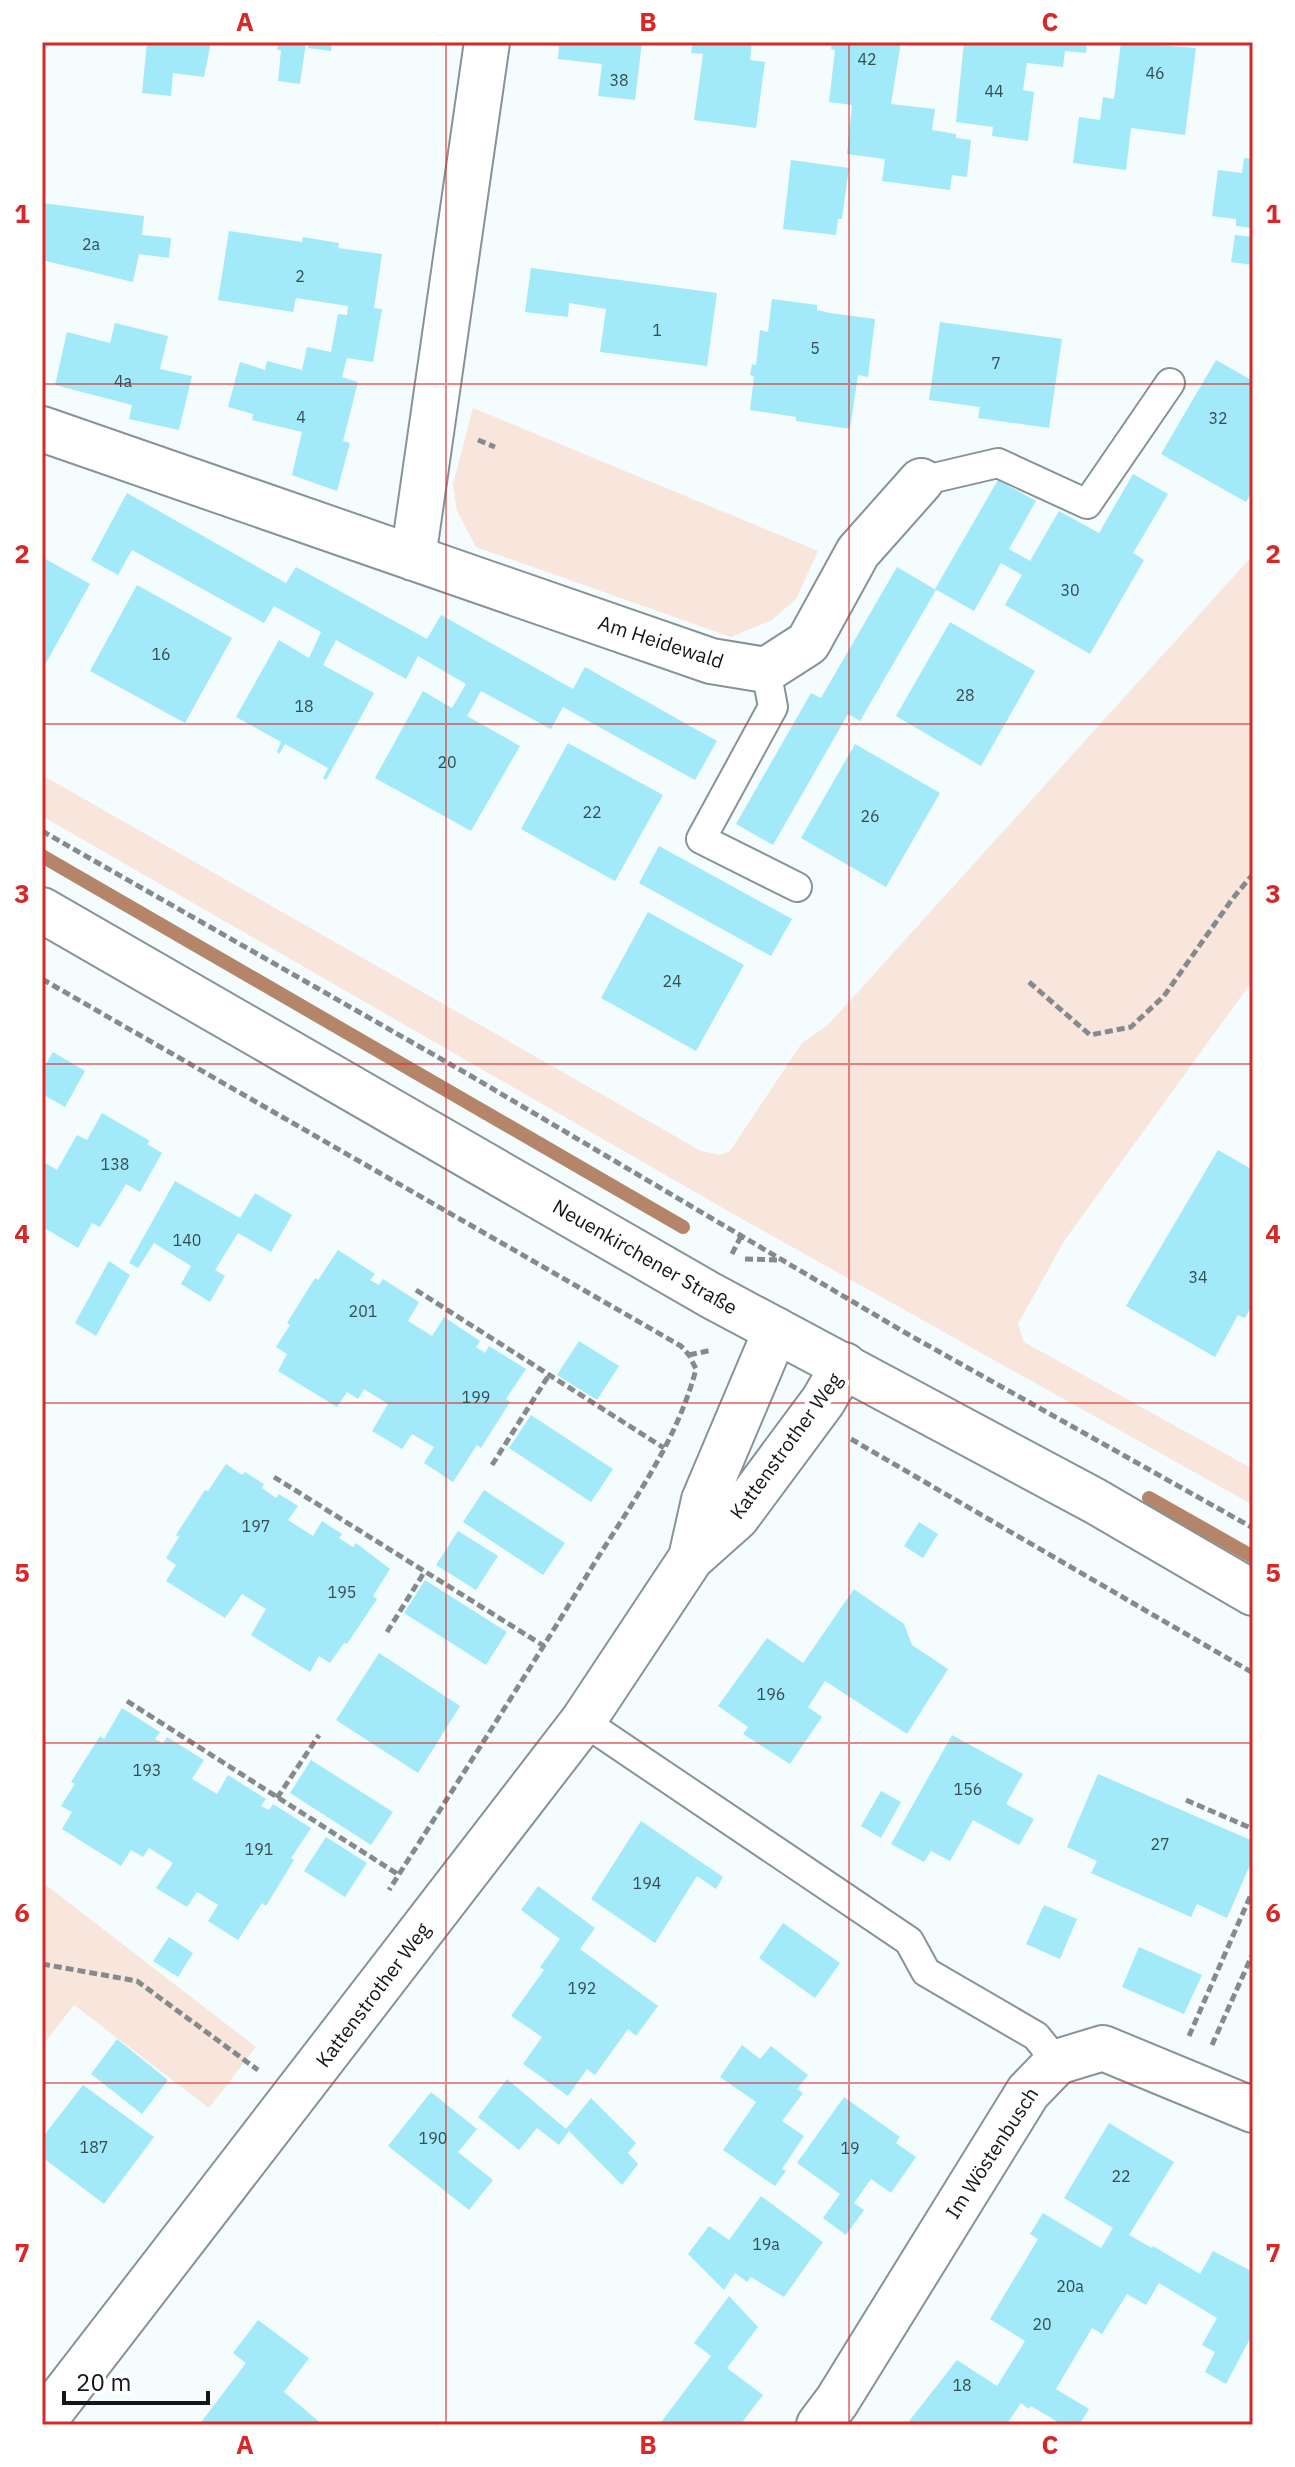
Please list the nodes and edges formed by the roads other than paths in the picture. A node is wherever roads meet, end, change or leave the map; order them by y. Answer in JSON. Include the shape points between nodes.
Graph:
{"nodes":[{"id":1,"x":487,"y":42,"type":"edge"},
{"id":2,"x":1170,"y":383,"type":"dead end"},
{"id":3,"x":42,"y":429,"type":"edge"},
{"id":4,"x":921,"y":481,"type":"joint"},
{"id":5,"x":413,"y":558,"type":"junction"},
{"id":6,"x":766,"y":670,"type":"junction"},
{"id":7,"x":797,"y":887,"type":"dead end"},
{"id":8,"x":42,"y":910,"type":"edge"},
{"id":9,"x":776,"y":1330,"type":"junction"},
{"id":10,"x":844,"y":1365,"type":"junction"},
{"id":11,"x":691,"y":1558,"type":"junction"},
{"id":12,"x":1253,"y":1593,"type":"edge"},
{"id":13,"x":583,"y":1721,"type":"junction"},
{"id":14,"x":1057,"y":2062,"type":"junction"},
{"id":15,"x":1253,"y":2110,"type":"edge"},
{"id":16,"x":42,"y":2423,"type":"edge"},
{"id":17,"x":819,"y":2425,"type":"edge"}],
"edges":[{"from":1,"to":5,"type":"street"},
{"from":2,"to":4,"type":"lane","via":[[1087,504],[998,463]]},
{"from":3,"to":5,"type":"street","name":"Am Heidewald"},
{"from":4,"to":6,"type":"street","via":[[858,552],[808,643]]},
{"from":5,"to":6,"type":"street","name":"Am Heidewald","via":[[711,661]]},
{"from":6,"to":7,"type":"lane","via":[[773,707],[701,839]]},
{"from":8,"to":9,"type":"street","name":"Neuenkirchener Straße"},
{"from":9,"to":10,"type":"street","name":"Neuenkirchener Straße"},
{"from":9,"to":11,"type":"street","name":"Kattenstrother Weg","via":[[704,1500]]},
{"from":10,"to":11,"type":"street","name":"Kattenstrother Weg","via":[[737,1517]]},
{"from":10,"to":12,"type":"street","name":"Neuenkirchener Straße"},
{"from":11,"to":13,"type":"street","name":"Kattenstrother Weg"},
{"from":13,"to":14,"type":"lane","via":[[909,1941],[926,1972],[1036,2036]]},
{"from":13,"to":16,"type":"street","name":"Kattenstrother Weg"},
{"from":14,"to":15,"type":"street","name":"Im Wöstenbusch","via":[[1103,2048]]},
{"from":14,"to":17,"type":"street","name":"Im Wöstenbusch","via":[[1028,2092]]}]}
